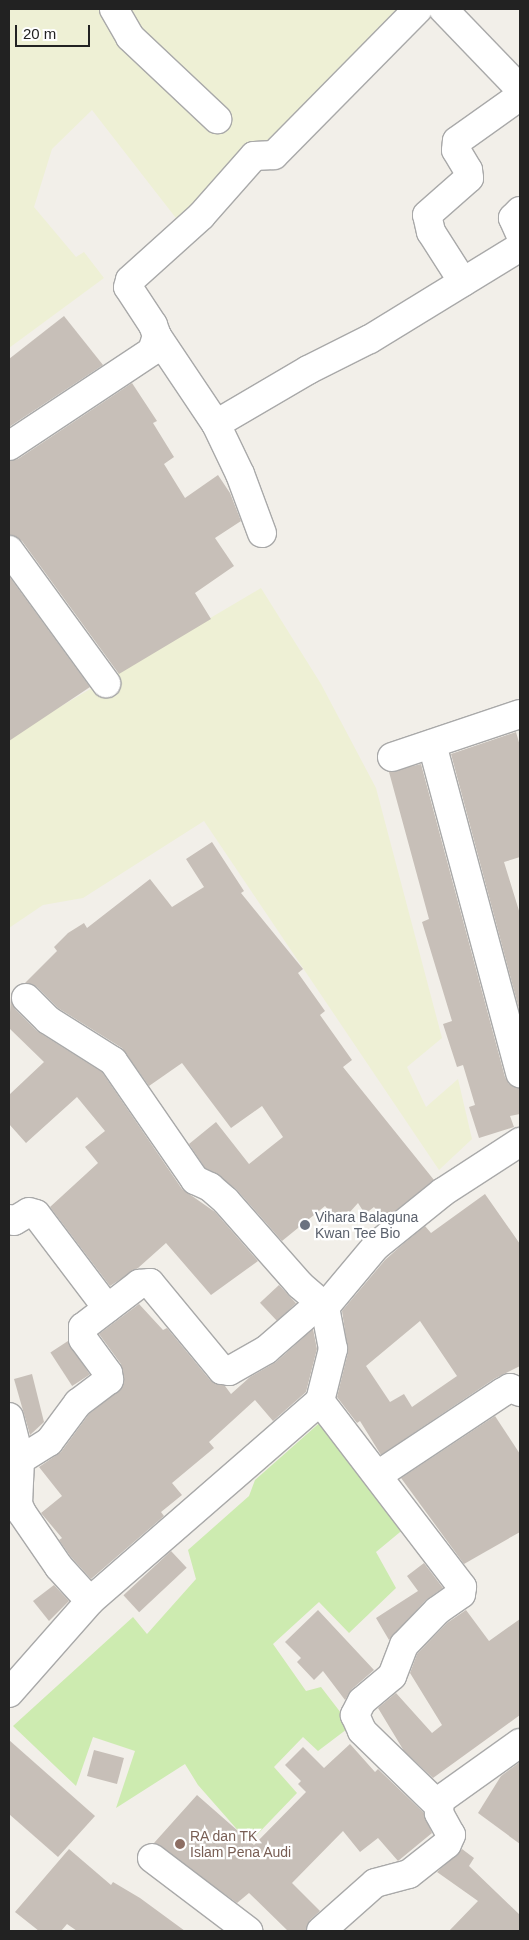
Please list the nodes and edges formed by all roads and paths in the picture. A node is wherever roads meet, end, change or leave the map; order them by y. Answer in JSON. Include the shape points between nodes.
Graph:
{"nodes":[{"id":1,"x":114,"y":9,"type":"edge"},
{"id":2,"x":418,"y":9,"type":"edge"},
{"id":3,"x":442,"y":9,"type":"edge"},
{"id":4,"x":520,"y":89,"type":"edge"},
{"id":5,"x":520,"y":96,"type":"edge"},
{"id":6,"x":217,"y":119,"type":"dead end"},
{"id":7,"x":520,"y":211,"type":"edge"},
{"id":8,"x":520,"y":234,"type":"edge"},
{"id":9,"x":520,"y":247,"type":"edge"},
{"id":10,"x":463,"y":282,"type":"junction"},
{"id":11,"x":157,"y":336,"type":"junction"},
{"id":12,"x":216,"y":424,"type":"junction"},
{"id":13,"x":9,"y":446,"type":"edge"},
{"id":14,"x":262,"y":533,"type":"dead end"},
{"id":15,"x":9,"y":550,"type":"edge"},
{"id":16,"x":106,"y":683,"type":"dead end"},
{"id":17,"x":520,"y":714,"type":"edge"},
{"id":18,"x":432,"y":744,"type":"junction"},
{"id":19,"x":392,"y":758,"type":"dead end"},
{"id":20,"x":26,"y":998,"type":"dead end"},
{"id":21,"x":520,"y":1072,"type":"edge"},
{"id":22,"x":520,"y":1142,"type":"edge"},
{"id":23,"x":9,"y":1219,"type":"edge"},
{"id":24,"x":323,"y":1305,"type":"junction"},
{"id":25,"x":107,"y":1308,"type":"junction"},
{"id":26,"x":520,"y":1392,"type":"edge"},
{"id":27,"x":320,"y":1401,"type":"junction"},
{"id":28,"x":9,"y":1416,"type":"edge"},
{"id":29,"x":20,"y":1460,"type":"junction"},
{"id":30,"x":378,"y":1475,"type":"junction"},
{"id":31,"x":90,"y":1601,"type":"junction"},
{"id":32,"x":9,"y":1693,"type":"edge"},
{"id":33,"x":520,"y":1743,"type":"edge"},
{"id":34,"x":438,"y":1805,"type":"junction"},
{"id":35,"x":152,"y":1858,"type":"dead end"},
{"id":36,"x":248,"y":1931,"type":"edge"},
{"id":37,"x":321,"y":1931,"type":"edge"}],
"edges":[{"from":1,"to":6,"type":"street","via":[[130,37]]},
{"from":2,"to":11,"type":"street","via":[[274,155],[254,156],[201,216],[130,280],[128,287]]},
{"from":3,"to":4,"type":"street"},
{"from":5,"to":10,"type":"street","via":[[457,141],[456,150],[469,178],[427,215],[431,232]]},
{"from":7,"to":8,"type":"street","via":[[513,218]]},
{"from":9,"to":10,"type":"street"},
{"from":10,"to":12,"type":"street","via":[[370,339],[308,370]]},
{"from":11,"to":12,"type":"street"},
{"from":11,"to":13,"type":"street","via":[[152,351]]},
{"from":12,"to":14,"type":"street","via":[[240,474]]},
{"from":15,"to":16,"type":"street"},
{"from":17,"to":18,"type":"street"},
{"from":18,"to":19,"type":"street"},
{"from":18,"to":21,"type":"street"},
{"from":20,"to":24,"type":"street","via":[[48,1020],[113,1061],[195,1180],[210,1187],[226,1201],[300,1285]]},
{"from":22,"to":24,"type":"street","via":[[443,1192],[386,1236]]},
{"from":23,"to":25,"type":"street","via":[[14,1221],[29,1212],[36,1214]]},
{"from":24,"to":25,"type":"street","via":[[266,1350],[229,1371],[222,1370],[150,1283],[139,1284]]},
{"from":24,"to":27,"type":"street","via":[[333,1349]]},
{"from":25,"to":29,"type":"street","via":[[87,1322],[82,1332],[83,1340],[108,1373],[109,1380],[78,1403],[49,1442]]},
{"from":26,"to":30,"type":"street","via":[[510,1388],[503,1392]]},
{"from":27,"to":30,"type":"street"},
{"from":27,"to":31,"type":"street"},
{"from":28,"to":29,"type":"street"},
{"from":29,"to":31,"type":"street","via":[[18,1504],[22,1513],[59,1567]]},
{"from":30,"to":34,"type":"street","via":[[462,1590],[404,1645],[392,1676],[362,1701],[355,1715],[362,1731]]},
{"from":31,"to":32,"type":"street"},
{"from":33,"to":34,"type":"street","via":[[440,1800]]},
{"from":34,"to":37,"type":"street","via":[[452,1835],[447,1844],[409,1874],[375,1883]]},
{"from":35,"to":36,"type":"street"}]}
